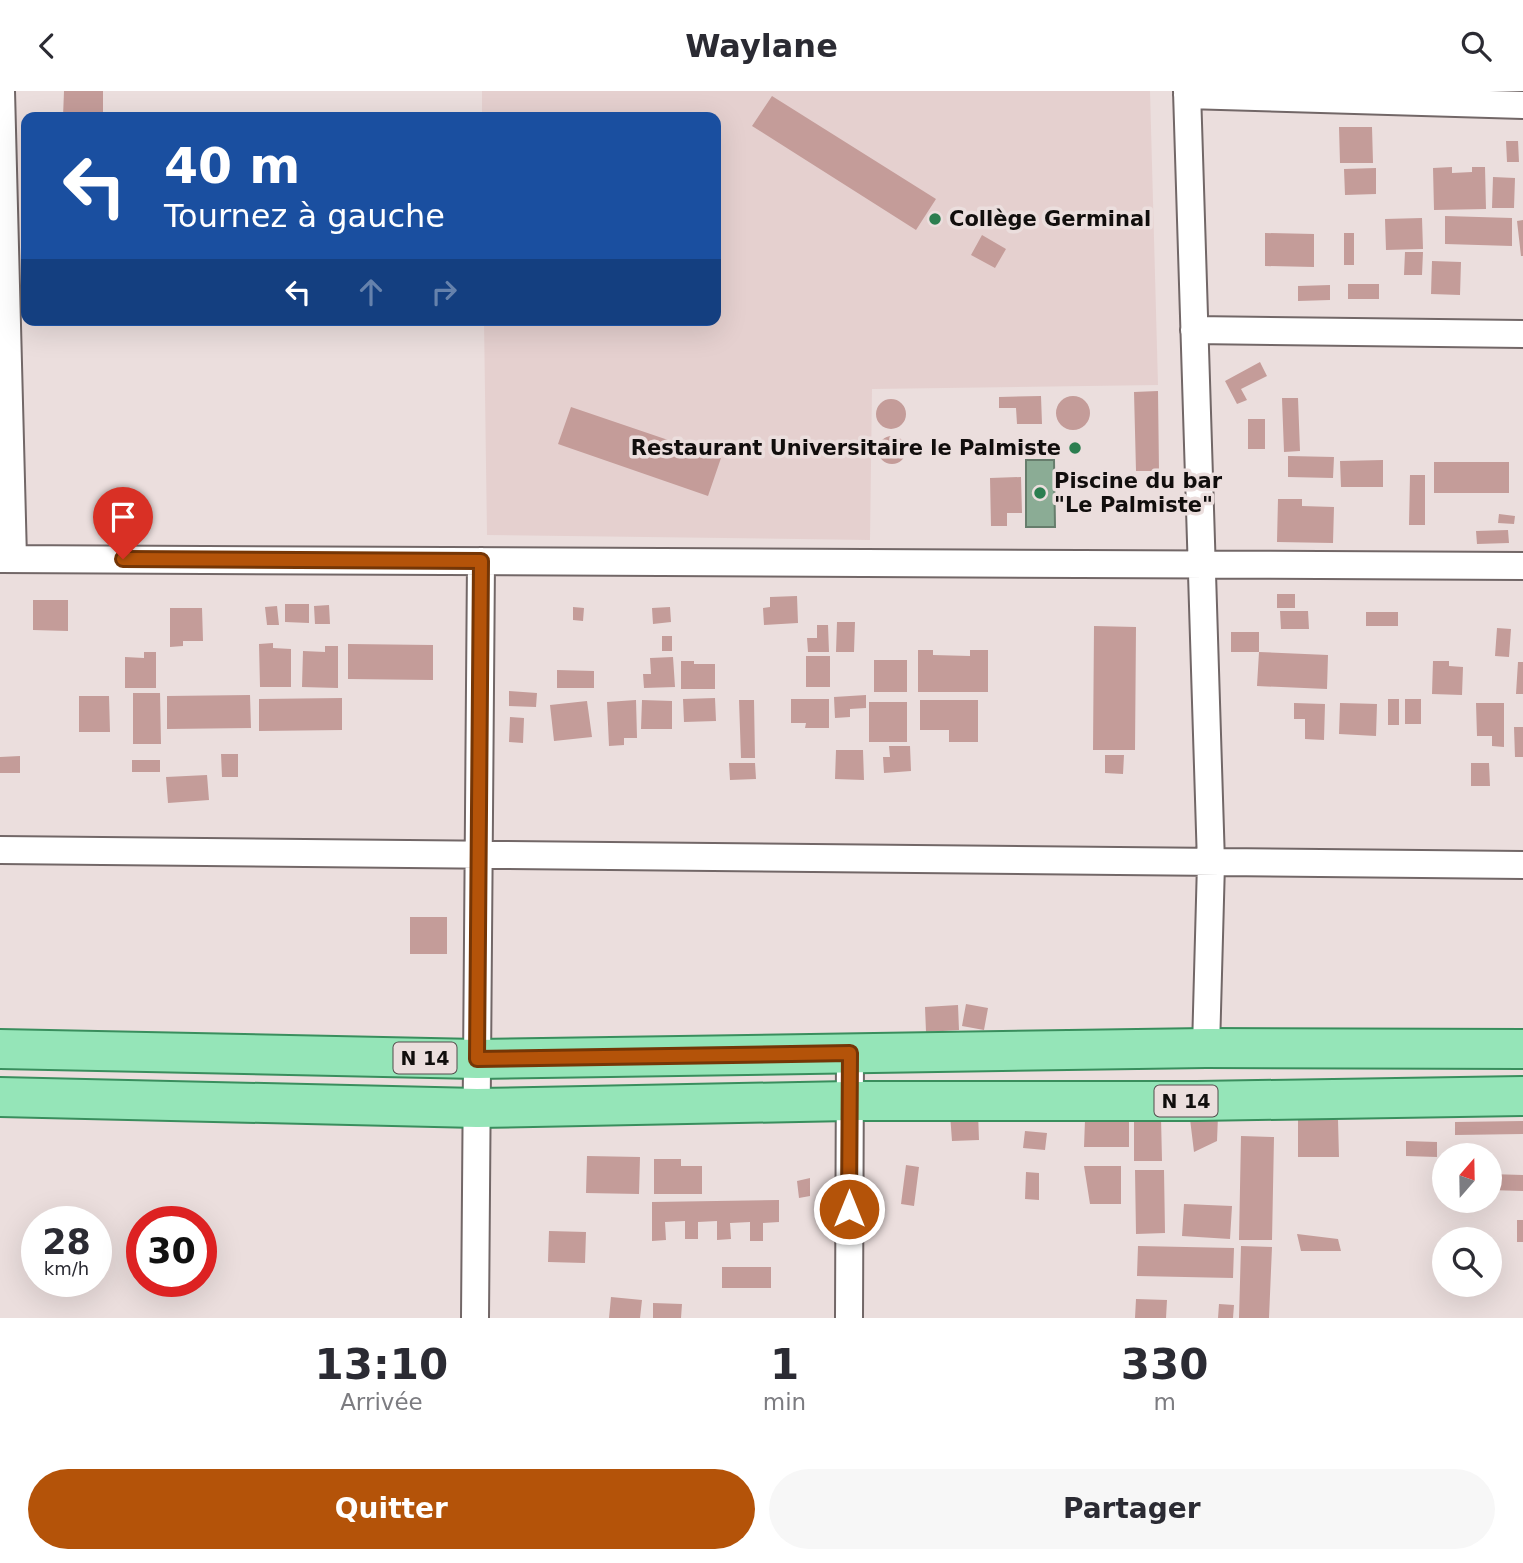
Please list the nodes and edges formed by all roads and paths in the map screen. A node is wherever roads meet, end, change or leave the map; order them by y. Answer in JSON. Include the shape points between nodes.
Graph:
{"nodes":[{"id":1,"x":1,"y":91,"type":"edge"},
{"id":2,"x":1187,"y":93,"type":"edge"},
{"id":3,"x":1523,"y":104,"type":"edge"},
{"id":4,"x":1194,"y":330,"type":"junction"},
{"id":5,"x":1523,"y":334,"type":"edge"},
{"id":6,"x":7,"y":559,"type":"edge"},
{"id":7,"x":481,"y":561,"type":"junction"},
{"id":8,"x":1202,"y":565,"type":"junction"},
{"id":9,"x":1523,"y":566,"type":"edge"},
{"id":10,"x":0,"y":850,"type":"edge"},
{"id":11,"x":478,"y":857,"type":"junction"},
{"id":12,"x":1211,"y":863,"type":"junction"},
{"id":13,"x":1523,"y":865,"type":"edge"},
{"id":14,"x":1206,"y":1048,"type":"junction"},
{"id":15,"x":0,"y":1049,"type":"edge"},
{"id":16,"x":1523,"y":1049,"type":"edge"},
{"id":17,"x":850,"y":1053,"type":"junction"},
{"id":18,"x":477,"y":1059,"type":"junction"},
{"id":19,"x":1523,"y":1096,"type":"edge"},
{"id":20,"x":0,"y":1097,"type":"edge"},
{"id":21,"x":849,"y":1101,"type":"junction"},
{"id":22,"x":477,"y":1108,"type":"junction"},
{"id":23,"x":475,"y":1318,"type":"edge"},
{"id":24,"x":849,"y":1318,"type":"edge"}],
"edges":[{"from":1,"to":6,"type":"street"},
{"from":2,"to":3,"type":"street"},
{"from":2,"to":4,"type":"street"},
{"from":4,"to":5,"type":"street"},
{"from":4,"to":8,"type":"street"},
{"from":6,"to":7,"type":"street"},
{"from":7,"to":8,"type":"street"},
{"from":7,"to":11,"type":"street"},
{"from":8,"to":9,"type":"street"},
{"from":8,"to":12,"type":"street"},
{"from":10,"to":11,"type":"street"},
{"from":11,"to":12,"type":"street"},
{"from":11,"to":18,"type":"street"},
{"from":12,"to":13,"type":"street"},
{"from":12,"to":14,"type":"street"},
{"from":14,"to":16,"type":"main road","number":"N 14"},
{"from":14,"to":17,"type":"main road","number":"N 14"},
{"from":15,"to":18,"type":"main road","number":"N 14"},
{"from":17,"to":18,"type":"main road","number":"N 14"},
{"from":17,"to":21,"type":"street"},
{"from":18,"to":22,"type":"street"},
{"from":19,"to":21,"type":"main road","number":"N 14"},
{"from":20,"to":22,"type":"main road","number":"N 14"},
{"from":21,"to":22,"type":"main road","number":"N 14"},
{"from":21,"to":24,"type":"street"},
{"from":22,"to":23,"type":"street"}]}
